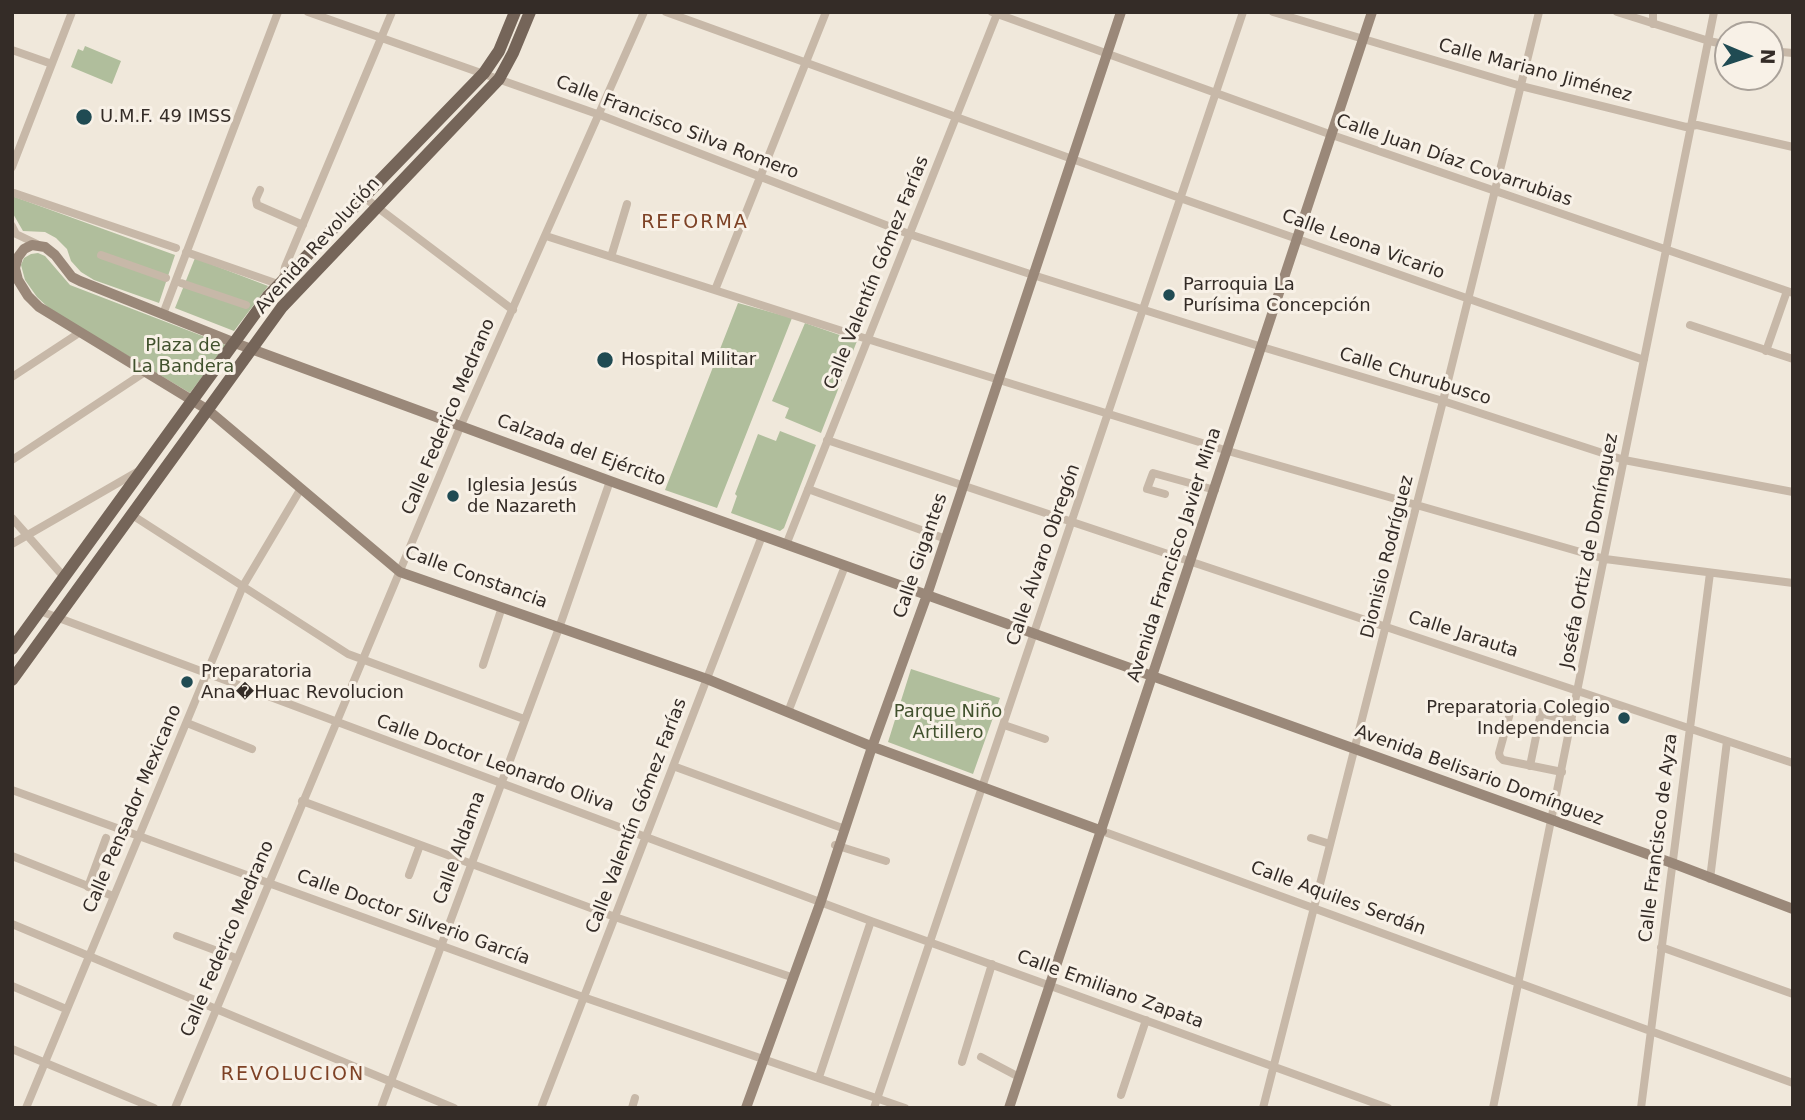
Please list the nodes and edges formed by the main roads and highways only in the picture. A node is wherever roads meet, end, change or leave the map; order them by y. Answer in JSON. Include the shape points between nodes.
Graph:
{"nodes":[{"id":1,"x":515,"y":12,"type":"edge"},
{"id":2,"x":530,"y":12,"type":"edge"},
{"id":3,"x":1121,"y":12,"type":"edge"},
{"id":4,"x":1372,"y":12,"type":"edge"},
{"id":5,"x":14,"y":261,"type":"edge"},
{"id":6,"x":15,"y":282,"type":"edge"},
{"id":7,"x":236,"y":343,"type":"junction"},
{"id":8,"x":252,"y":349,"type":"junction"},
{"id":9,"x":193,"y":400,"type":"junction"},
{"id":10,"x":208,"y":410,"type":"junction"},
{"id":11,"x":927,"y":595,"type":"junction"},
{"id":12,"x":12,"y":649,"type":"edge"},
{"id":13,"x":1153,"y":678,"type":"junction"},
{"id":14,"x":12,"y":680,"type":"edge"},
{"id":15,"x":872,"y":747,"type":"junction"},
{"id":16,"x":1101,"y":831,"type":"junction"},
{"id":17,"x":1793,"y":909,"type":"edge"},
{"id":18,"x":746,"y":1108,"type":"edge"},
{"id":19,"x":1009,"y":1108,"type":"edge"}],
"edges":[{"from":1,"to":7,"type":"main road","name":"Avenida Revolución","via":[[484,73],[280,282]]},
{"from":2,"to":8,"type":"main road","name":"Avenida Revolución","via":[[499,79],[282,307]]},
{"from":3,"to":11,"type":"main road","name":"Calle Gigantes"},
{"from":4,"to":13,"type":"main road","name":"Avenida Francisco Javier Mina"},
{"from":5,"to":6,"type":"main road"},
{"from":5,"to":7,"type":"main road","name":"Calzada del Ejército","via":[[24,249],[37,244],[50,250],[80,281]]},
{"from":6,"to":9,"type":"main road","name":"Calle Constancia","via":[[39,307]]},
{"from":7,"to":8,"type":"main road","name":"Calzada del Ejército"},
{"from":7,"to":9,"type":"main road","name":"Avenida Revolución"},
{"from":8,"to":10,"type":"main road","name":"Avenida Revolución"},
{"from":8,"to":11,"type":"main road","name":"Calzada del Ejército"},
{"from":9,"to":10,"type":"main road","name":"Calle Constancia"},
{"from":9,"to":12,"type":"main road","name":"Avenida Revolución"},
{"from":10,"to":14,"type":"main road","name":"Avenida Revolución"},
{"from":10,"to":15,"type":"main road","name":"Calle Constancia","via":[[400,572],[707,679]]},
{"from":11,"to":13,"type":"main road","name":"Calzada del Ejército"},
{"from":11,"to":15,"type":"main road","name":"Calle Gigantes"},
{"from":13,"to":16,"type":"main road","name":"Avenida Francisco Javier Mina"},
{"from":13,"to":17,"type":"main road","name":"Avenida Belisario Domínguez"},
{"from":15,"to":16,"type":"main road","name":"Calle Aquiles Serdán"},
{"from":15,"to":18,"type":"main road","name":"Calle Gigantes"},
{"from":16,"to":19,"type":"main road","name":"Avenida Francisco Javier Mina"}]}
